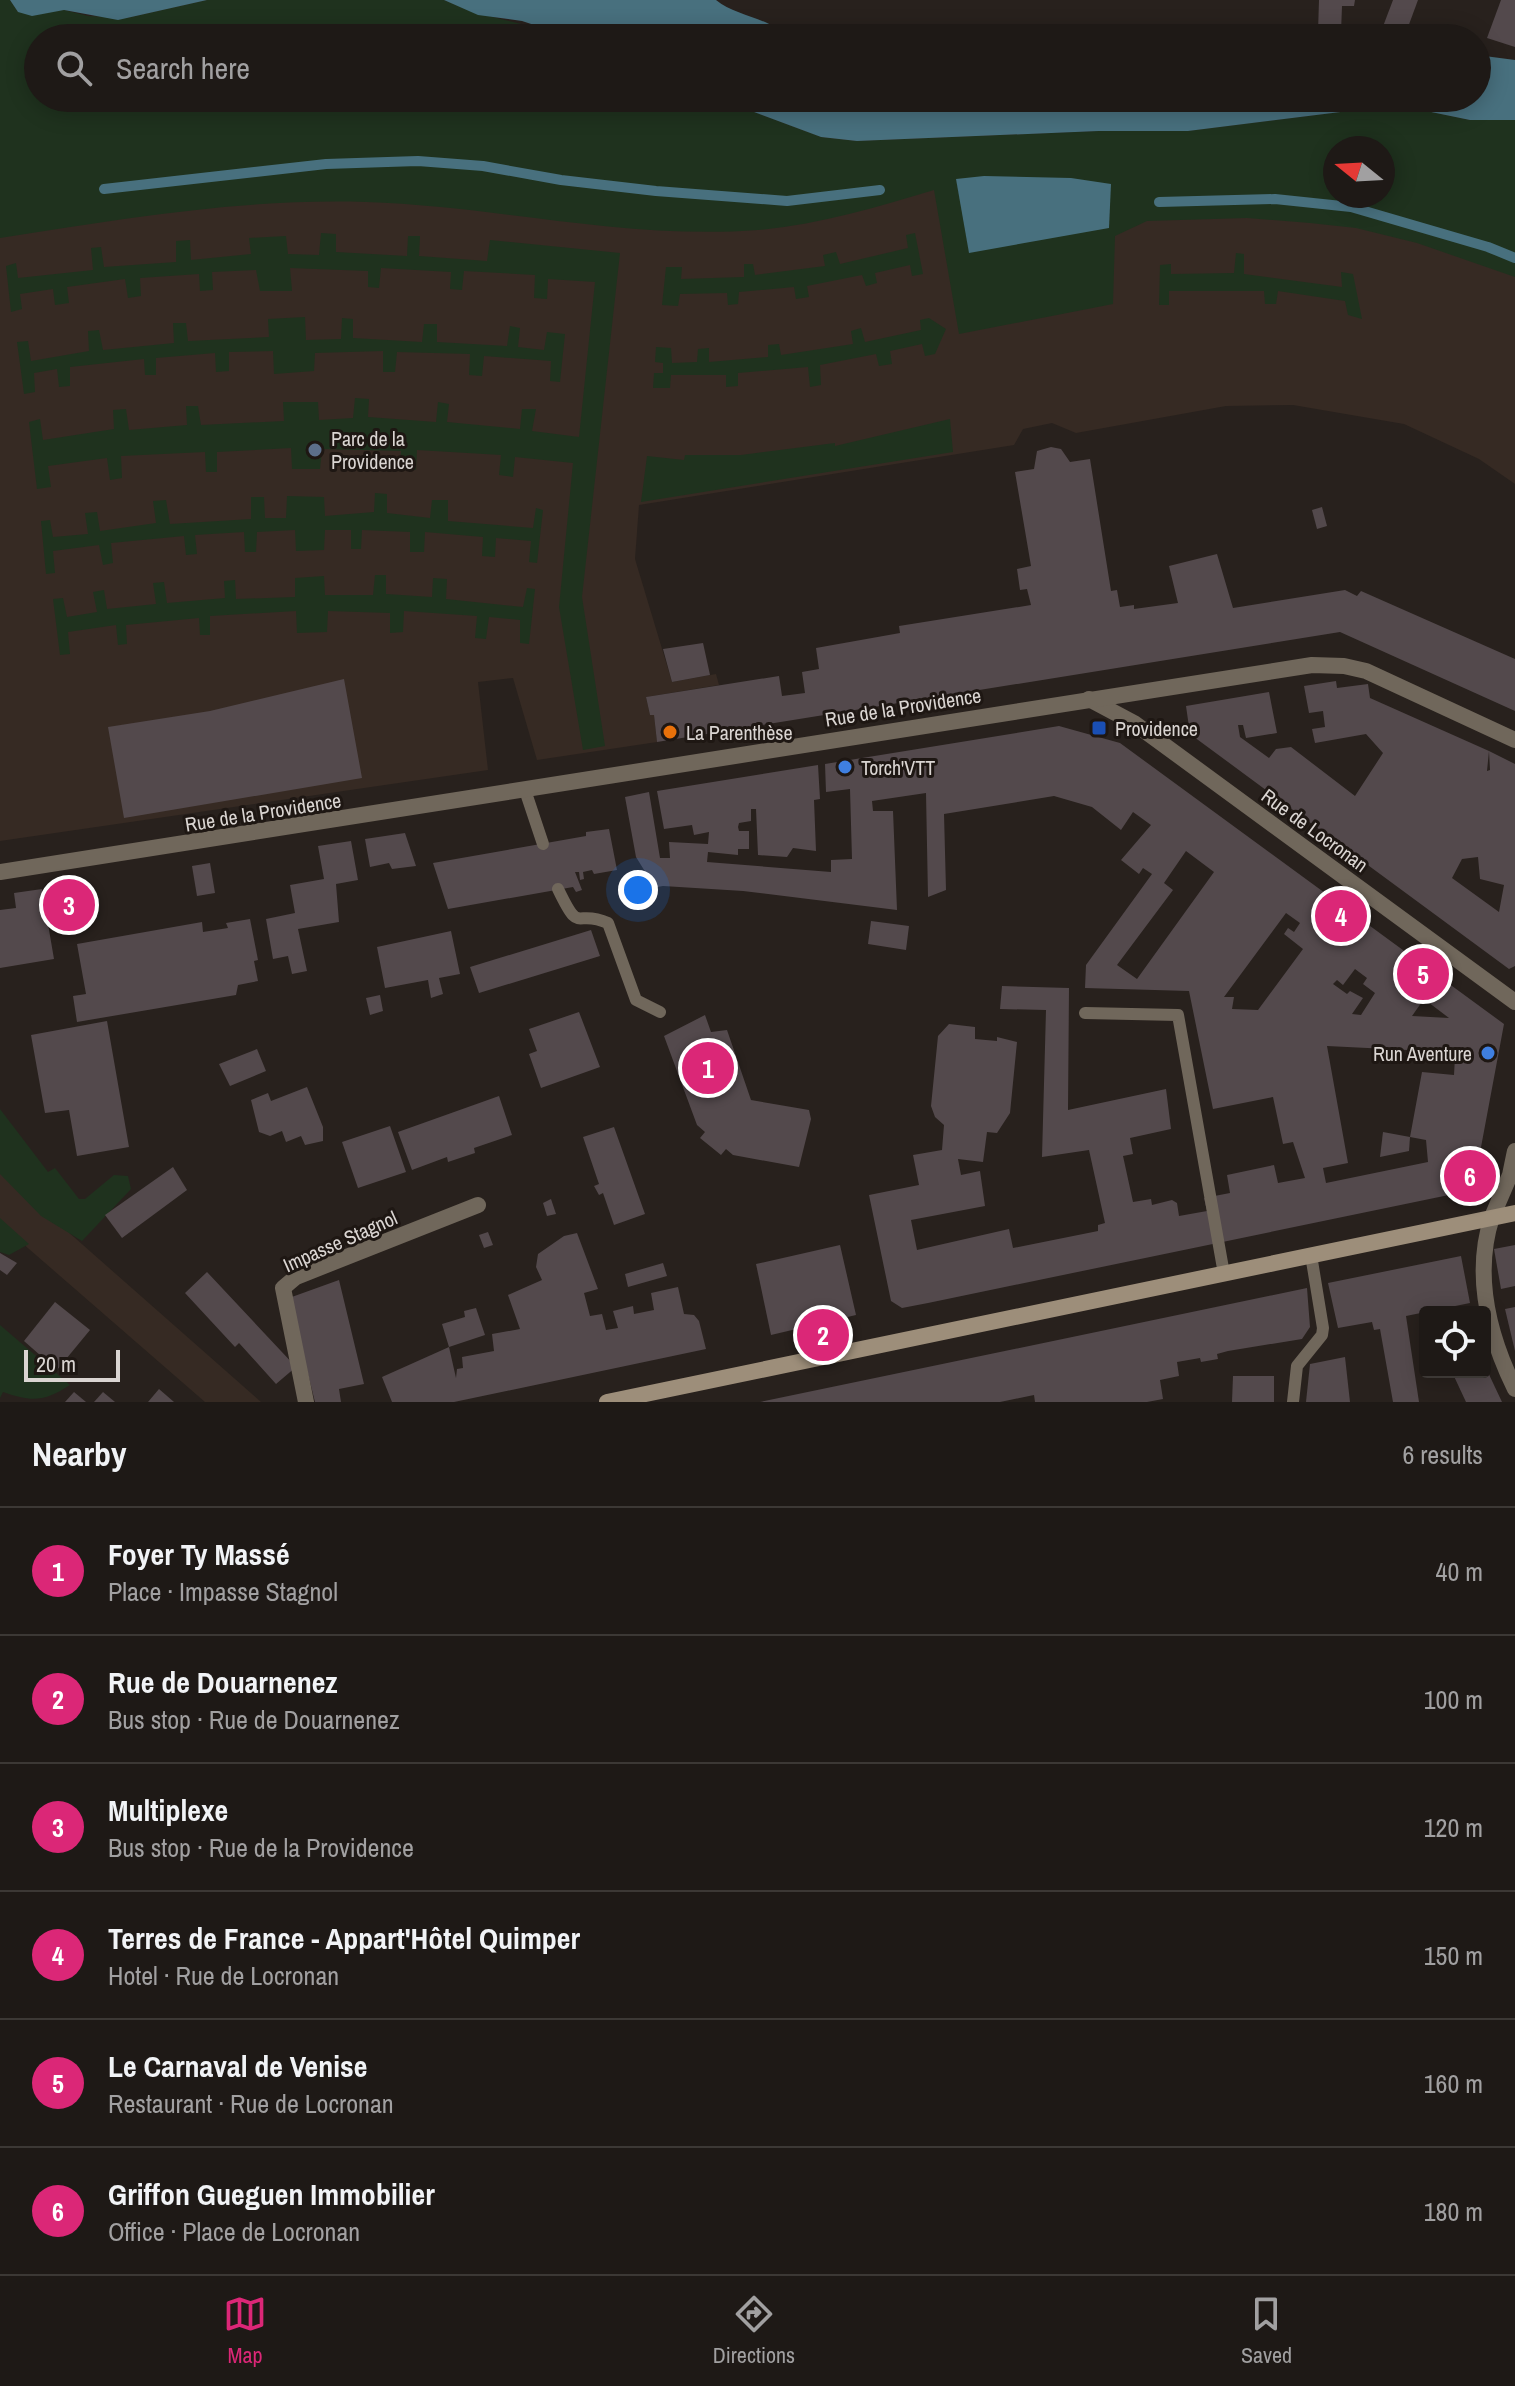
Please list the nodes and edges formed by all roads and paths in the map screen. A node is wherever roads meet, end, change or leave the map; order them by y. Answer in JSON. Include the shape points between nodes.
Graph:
{"nodes":[{"id":1,"x":1087,"y":698,"type":"junction"},
{"id":2,"x":1515,"y":740,"type":"edge"},
{"id":3,"x":525,"y":790,"type":"junction"},
{"id":4,"x":543,"y":844,"type":"dead end"},
{"id":5,"x":0,"y":872,"type":"edge"},
{"id":6,"x":558,"y":889,"type":"dead end"},
{"id":7,"x":1515,"y":1002,"type":"edge"},
{"id":8,"x":660,"y":1012,"type":"dead end"},
{"id":9,"x":1085,"y":1013,"type":"dead end"},
{"id":10,"x":1515,"y":1151,"type":"edge"},
{"id":11,"x":478,"y":1205,"type":"dead end"},
{"id":12,"x":1515,"y":1213,"type":"edge"},
{"id":13,"x":1492,"y":1217,"type":"junction"},
{"id":14,"x":1311,"y":1255,"type":"junction"},
{"id":15,"x":1224,"y":1274,"type":"junction"},
{"id":16,"x":1515,"y":1389,"type":"edge"},
{"id":17,"x":306,"y":1402,"type":"edge"},
{"id":18,"x":607,"y":1402,"type":"edge"},
{"id":19,"x":1293,"y":1402,"type":"edge"}],
"edges":[{"from":1,"to":2,"type":"street","name":"Rue de la Providence","via":[[1331,665],[1366,671]]},
{"from":1,"to":3,"type":"street","name":"Rue de la Providence"},
{"from":1,"to":7,"type":"street","name":"Rue de Locronan","via":[[1134,723]]},
{"from":3,"to":4,"type":"lane"},
{"from":3,"to":5,"type":"street","name":"Rue de la Providence"},
{"from":6,"to":8,"type":"lane","via":[[571,916],[608,923],[636,1000]]},
{"from":9,"to":15,"type":"lane","via":[[1178,1015]]},
{"from":10,"to":13,"type":"street"},
{"from":11,"to":17,"type":"street","name":"Impasse Stagnol","via":[[296,1277],[283,1288]]},
{"from":12,"to":13,"type":"main road"},
{"from":13,"to":14,"type":"main road"},
{"from":13,"to":16,"type":"street","via":[[1484,1256],[1489,1324]]},
{"from":14,"to":15,"type":"main road"},
{"from":14,"to":19,"type":"lane","via":[[1323,1328],[1297,1366]]},
{"from":15,"to":18,"type":"main road"}]}
